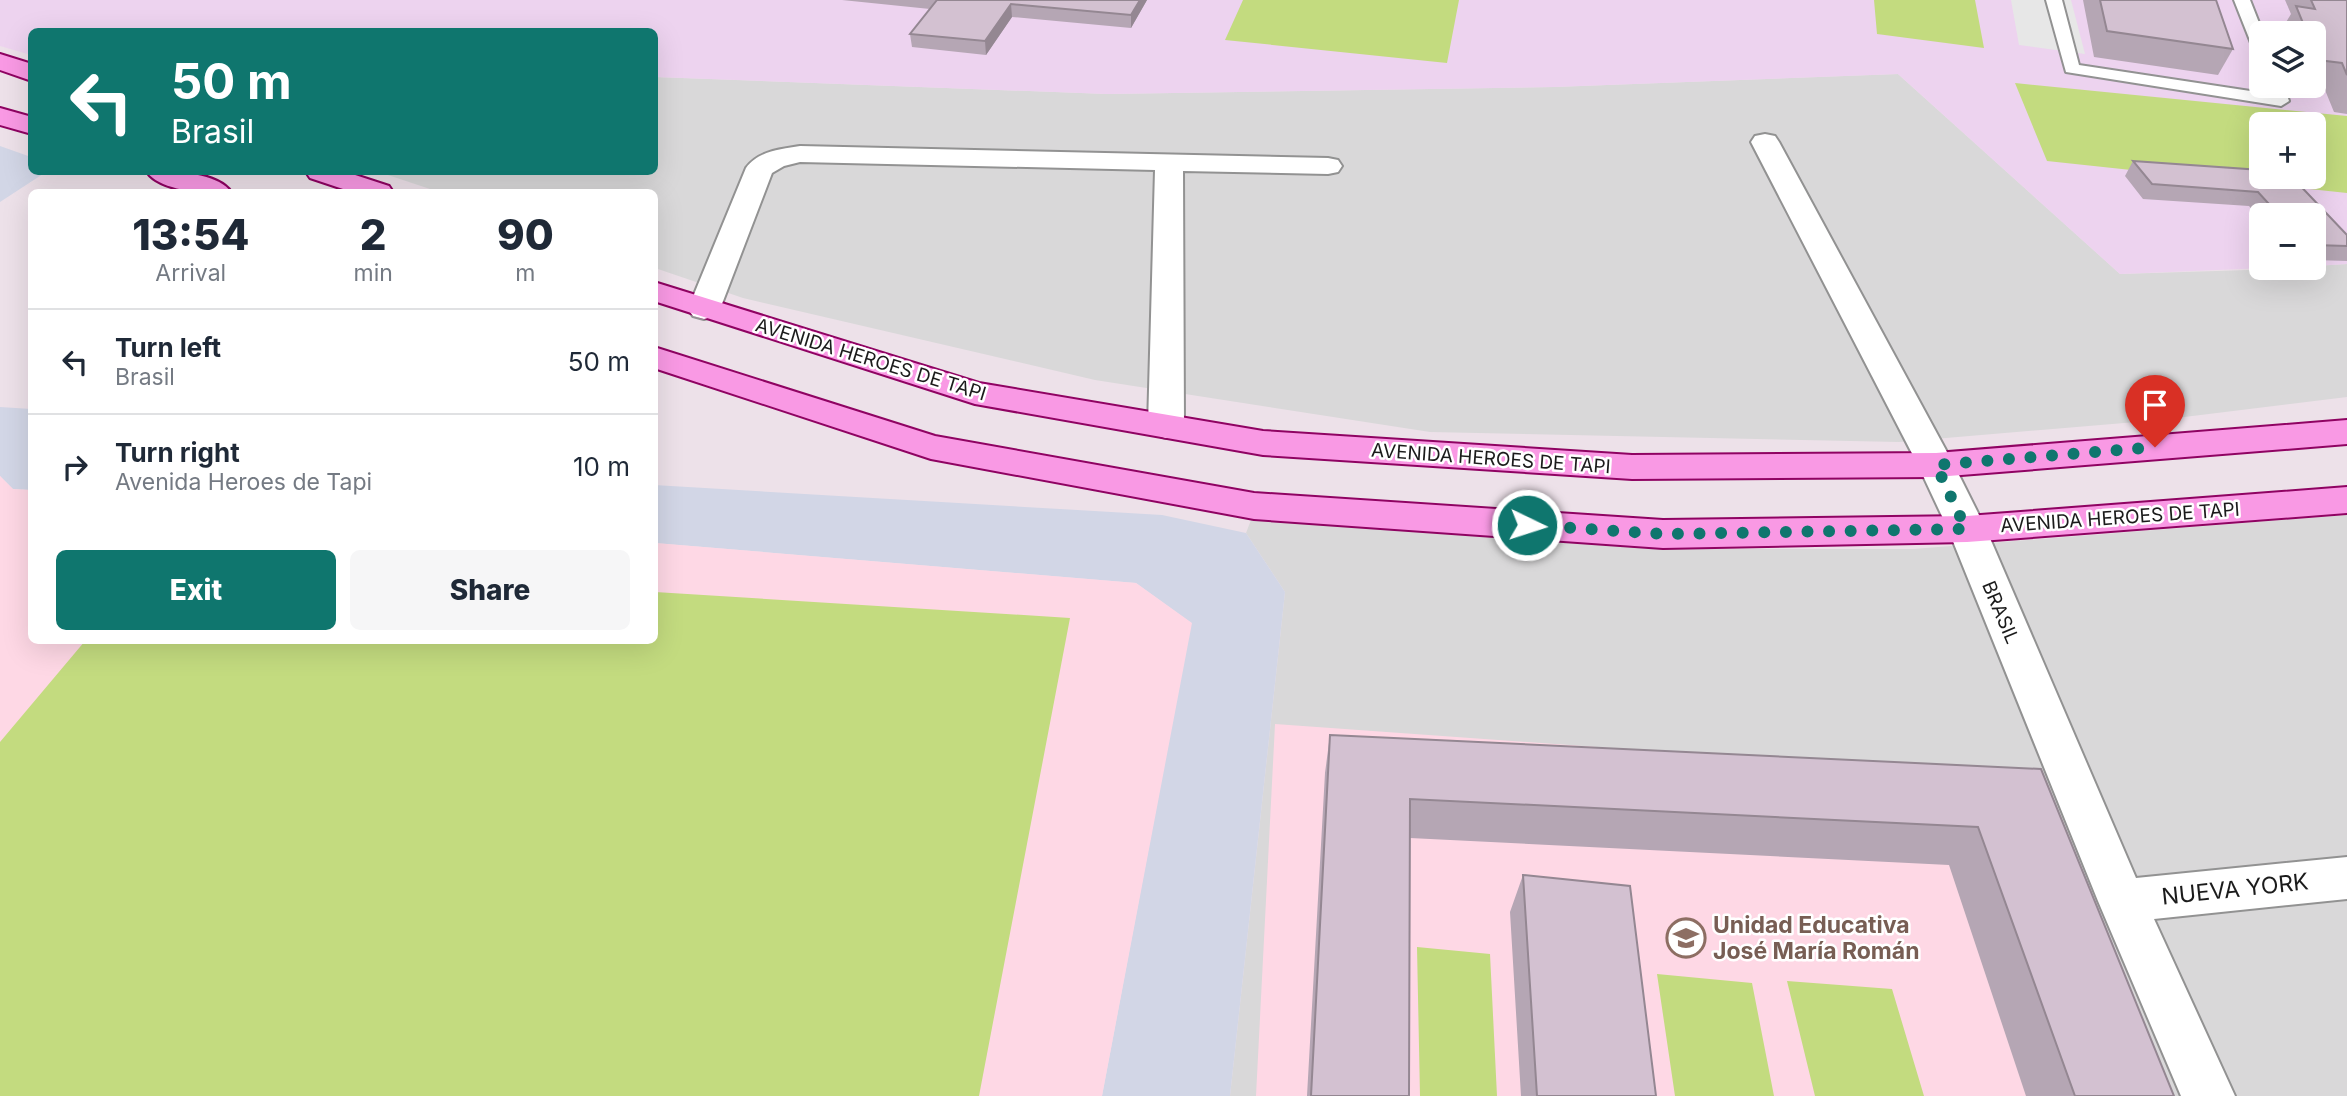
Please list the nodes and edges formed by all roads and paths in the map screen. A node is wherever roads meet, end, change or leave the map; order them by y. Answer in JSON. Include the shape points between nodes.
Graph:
{"nodes":[{"id":1,"x":2054,"y":0,"type":"edge"},
{"id":2,"x":2242,"y":0,"type":"edge"},
{"id":3,"x":2250,"y":21,"type":"edge"},
{"id":4,"x":0,"y":62,"type":"edge"},
{"id":5,"x":28,"y":72,"type":"edge"},
{"id":6,"x":2249,"y":96,"type":"edge"},
{"id":7,"x":2261,"y":98,"type":"edge"},
{"id":8,"x":2280,"y":98,"type":"edge"},
{"id":9,"x":0,"y":116,"type":"edge"},
{"id":10,"x":28,"y":125,"type":"edge"},
{"id":11,"x":1765,"y":142,"type":"dead end"},
{"id":12,"x":1169,"y":162,"type":"junction"},
{"id":13,"x":1328,"y":166,"type":"dead end"},
{"id":14,"x":169,"y":175,"type":"edge"},
{"id":15,"x":329,"y":175,"type":"edge"},
{"id":16,"x":208,"y":189,"type":"edge"},
{"id":17,"x":370,"y":189,"type":"edge"},
{"id":18,"x":658,"y":292,"type":"edge"},
{"id":19,"x":704,"y":309,"type":"junction"},
{"id":20,"x":658,"y":358,"type":"edge"},
{"id":21,"x":1166,"y":426,"type":"junction"},
{"id":22,"x":2347,"y":432,"type":"edge"},
{"id":23,"x":1936,"y":465,"type":"junction"},
{"id":24,"x":2347,"y":500,"type":"edge"},
{"id":25,"x":1966,"y":529,"type":"junction"},
{"id":26,"x":2347,"y":878,"type":"edge"},
{"id":27,"x":2122,"y":901,"type":"junction"},
{"id":28,"x":2208,"y":1096,"type":"edge"}],
"edges":[{"from":1,"to":6,"type":"lane","via":[[2072,69]]},
{"from":2,"to":3,"type":"lane"},
{"from":4,"to":5,"type":"main road"},
{"from":7,"to":8,"type":"lane"},
{"from":9,"to":10,"type":"main road"},
{"from":11,"to":23,"type":"street","name":"BRASIL"},
{"from":12,"to":13,"type":"street"},
{"from":12,"to":19,"type":"street","via":[[800,154],[775,159],[760,168]]},
{"from":12,"to":21,"type":"street"},
{"from":14,"to":16,"type":"main road"},
{"from":15,"to":17,"type":"main road"},
{"from":18,"to":19,"type":"main road","name":"AVENIDA HEROES DE TAPI"},
{"from":19,"to":21,"type":"main road","name":"AVENIDA HEROES DE TAPI","via":[[975,393]]},
{"from":20,"to":25,"type":"main road","name":"AVENIDA HEROES DE TAPI","via":[[931,447],[1254,506],[1663,534]]},
{"from":21,"to":23,"type":"main road","name":"AVENIDA HEROES DE TAPI","via":[[1263,443],[1632,467]]},
{"from":22,"to":23,"type":"main road","name":"AVENIDA HEROES DE TAPI"},
{"from":23,"to":25,"type":"street","name":"BRASIL"},
{"from":24,"to":25,"type":"main road","name":"AVENIDA HEROES DE TAPI"},
{"from":25,"to":27,"type":"street","name":"BRASIL"},
{"from":26,"to":27,"type":"street","name":"NUEVA YORK"},
{"from":27,"to":28,"type":"street","name":"BRASIL"}]}
